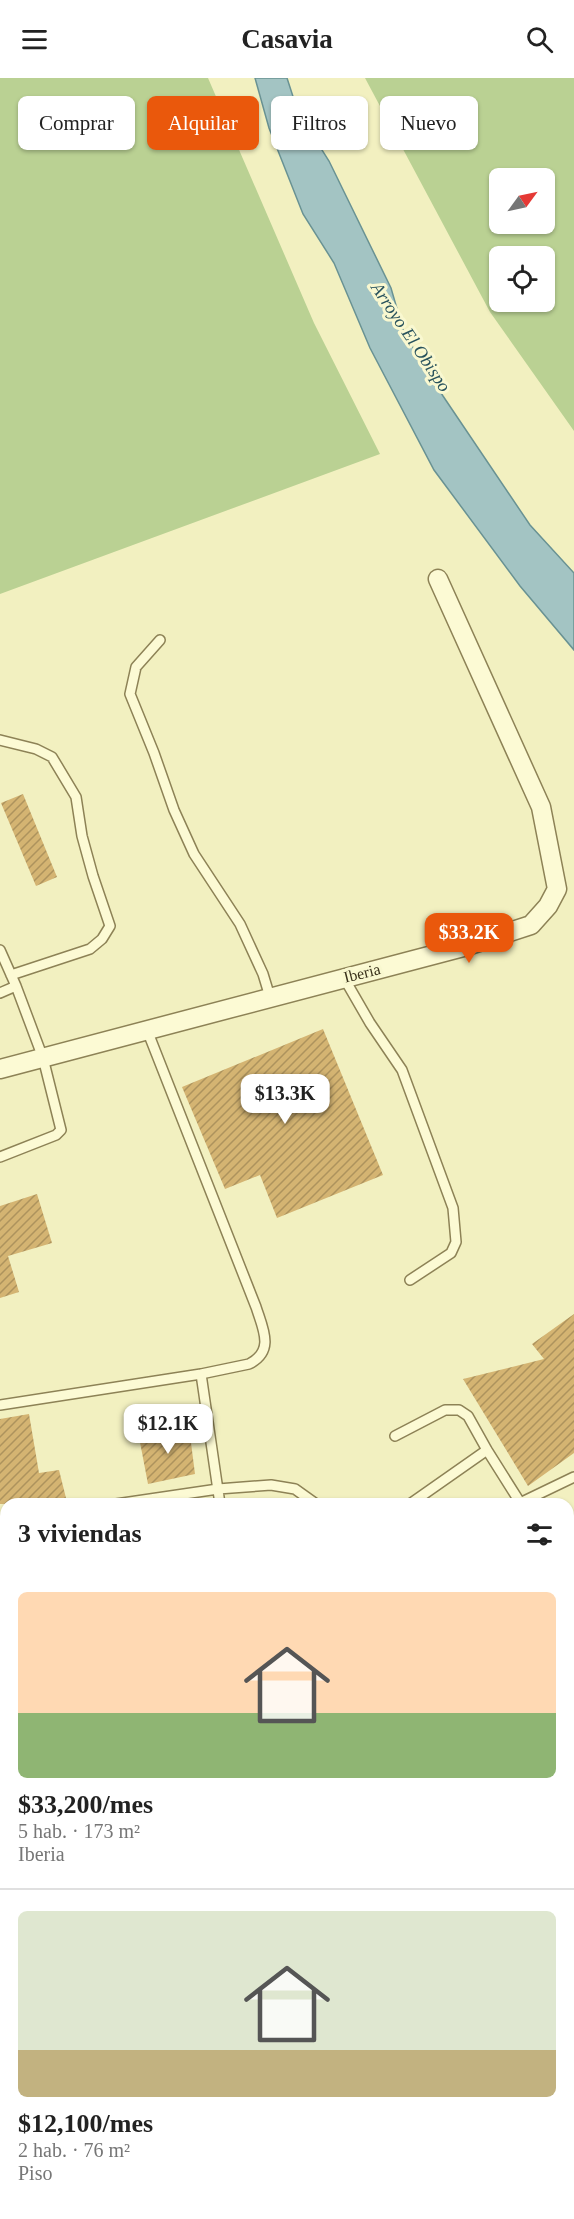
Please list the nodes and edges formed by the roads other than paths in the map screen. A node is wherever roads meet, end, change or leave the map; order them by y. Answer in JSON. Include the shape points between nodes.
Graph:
{"nodes":[{"id":1,"x":438,"y":579,"type":"dead end"},
{"id":2,"x":160,"y":640,"type":"dead end"},
{"id":3,"x":0,"y":740,"type":"edge"},
{"id":4,"x":0,"y":950,"type":"edge"},
{"id":5,"x":11,"y":975,"type":"junction"},
{"id":6,"x":344,"y":978,"type":"junction"},
{"id":7,"x":16,"y":986,"type":"junction"},
{"id":8,"x":0,"y":993,"type":"edge"},
{"id":9,"x":270,"y":998,"type":"junction"},
{"id":10,"x":147,"y":1030,"type":"junction"},
{"id":11,"x":43,"y":1058,"type":"junction"},
{"id":12,"x":0,"y":1069,"type":"edge"},
{"id":13,"x":0,"y":1157,"type":"edge"},
{"id":14,"x":410,"y":1280,"type":"dead end"},
{"id":15,"x":201,"y":1374,"type":"junction"},
{"id":16,"x":0,"y":1405,"type":"edge"},
{"id":17,"x":395,"y":1436,"type":"dead end"},
{"id":18,"x":487,"y":1450,"type":"junction"},
{"id":19,"x":574,"y":1477,"type":"edge"},
{"id":20,"x":218,"y":1490,"type":"junction"},
{"id":21,"x":160,"y":1498,"type":"edge"},
{"id":22,"x":219,"y":1498,"type":"edge"},
{"id":23,"x":309,"y":1498,"type":"edge"},
{"id":24,"x":419,"y":1498,"type":"edge"},
{"id":25,"x":517,"y":1498,"type":"edge"},
{"id":26,"x":533,"y":1498,"type":"edge"}],
"edges":[{"from":1,"to":6,"type":"street","name":"Iberia","via":[[541,807],[556,889],[548,906],[531,925]]},
{"from":2,"to":9,"type":"lane","via":[[136,667],[130,694],[190,845],[240,924]]},
{"from":3,"to":5,"type":"lane","via":[[36,748],[51,757],[76,797],[82,836],[110,926],[90,949]]},
{"from":4,"to":5,"type":"lane"},
{"from":5,"to":7,"type":"lane"},
{"from":6,"to":9,"type":"street","name":"Iberia"},
{"from":6,"to":14,"type":"lane","via":[[402,1070],[453,1208],[456,1242],[451,1253]]},
{"from":7,"to":8,"type":"lane"},
{"from":7,"to":11,"type":"lane"},
{"from":9,"to":10,"type":"street","name":"Iberia"},
{"from":10,"to":11,"type":"street","name":"Iberia"},
{"from":10,"to":15,"type":"lane","via":[[266,1337],[263,1353],[255,1361]]},
{"from":11,"to":12,"type":"street","name":"Iberia"},
{"from":11,"to":13,"type":"lane","via":[[61,1130]]},
{"from":15,"to":16,"type":"lane"},
{"from":15,"to":20,"type":"lane"},
{"from":17,"to":18,"type":"lane","via":[[434,1414],[453,1409],[468,1416]]},
{"from":18,"to":24,"type":"lane"},
{"from":18,"to":25,"type":"lane"},
{"from":19,"to":26,"type":"lane"},
{"from":20,"to":21,"type":"lane"},
{"from":20,"to":22,"type":"lane"},
{"from":20,"to":23,"type":"lane","via":[[285,1486]]}]}
